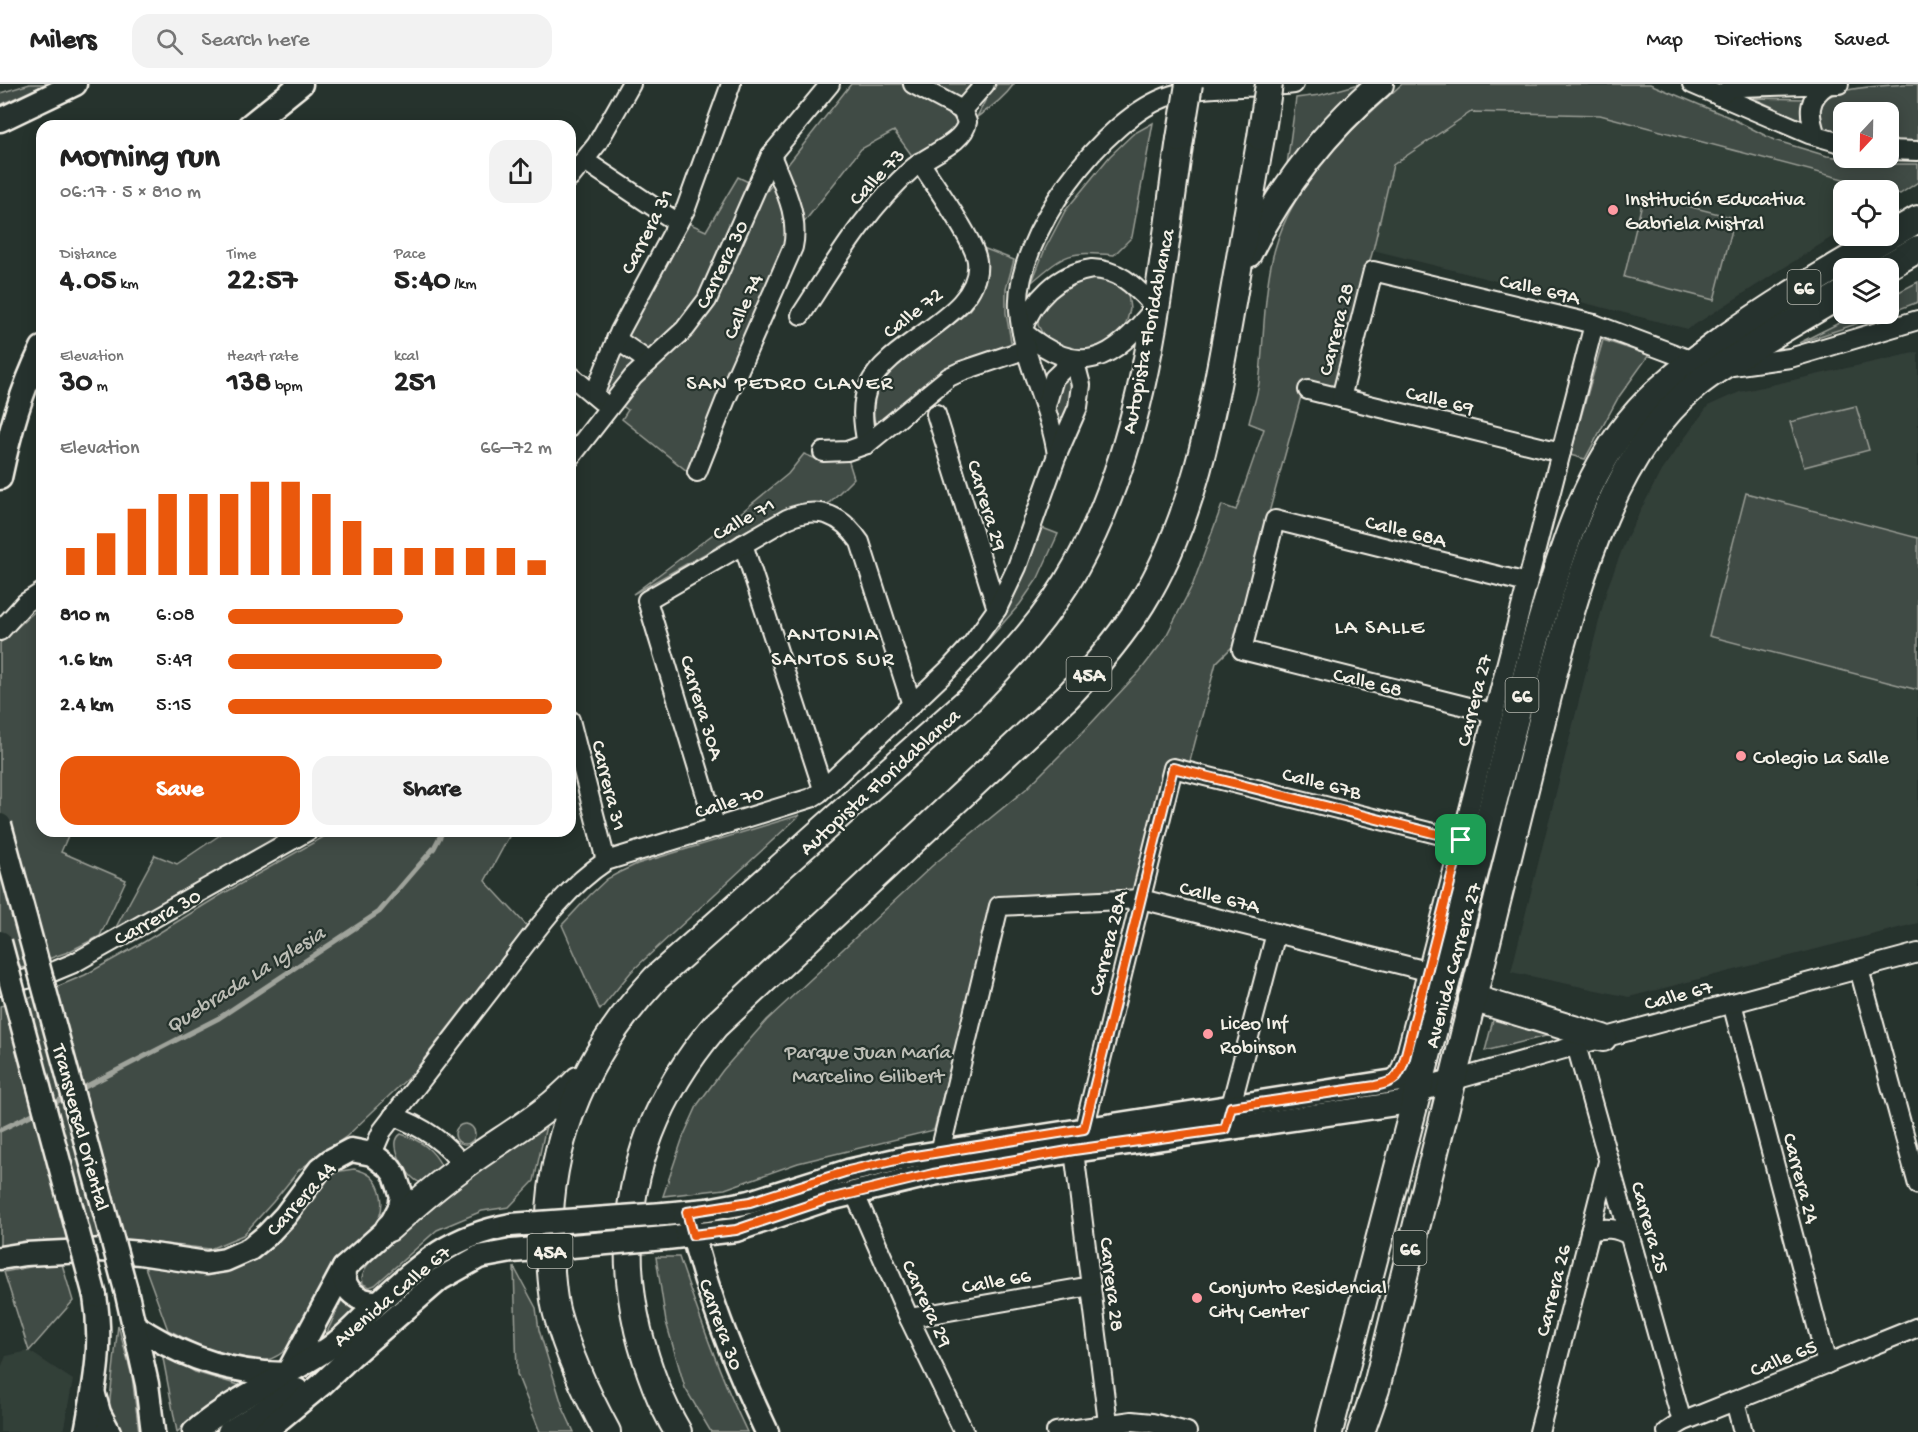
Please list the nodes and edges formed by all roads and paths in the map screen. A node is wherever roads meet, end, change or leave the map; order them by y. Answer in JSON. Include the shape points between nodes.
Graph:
{"nodes":[{"id":1,"x":75,"y":84,"type":"edge"},
{"id":2,"x":301,"y":84,"type":"edge"},
{"id":3,"x":631,"y":84,"type":"edge"},
{"id":4,"x":730,"y":84,"type":"edge"},
{"id":5,"x":830,"y":84,"type":"edge"},
{"id":6,"x":913,"y":84,"type":"edge"},
{"id":7,"x":945,"y":84,"type":"edge"},
{"id":8,"x":985,"y":84,"type":"edge"},
{"id":9,"x":1189,"y":84,"type":"edge"},
{"id":10,"x":1269,"y":84,"type":"edge"},
{"id":11,"x":1294,"y":84,"type":"edge"},
{"id":12,"x":1380,"y":84,"type":"edge"},
{"id":13,"x":1692,"y":84,"type":"edge"},
{"id":14,"x":1833,"y":84,"type":"edge"},
{"id":15,"x":1719,"y":96,"type":"junction"},
{"id":16,"x":955,"y":106,"type":"junction"},
{"id":17,"x":0,"y":120,"type":"edge"},
{"id":18,"x":256,"y":120,"type":"edge"},
{"id":19,"x":1816,"y":136,"type":"junction"},
{"id":20,"x":1833,"y":141,"type":"edge"},
{"id":21,"x":1899,"y":150,"type":"edge"},
{"id":22,"x":1918,"y":151,"type":"edge"},
{"id":23,"x":771,"y":155,"type":"junction"},
{"id":24,"x":585,"y":160,"type":"junction"},
{"id":25,"x":920,"y":162,"type":"junction"},
{"id":26,"x":576,"y":171,"type":"edge"},
{"id":27,"x":1918,"y":219,"type":"edge"},
{"id":28,"x":678,"y":224,"type":"junction"},
{"id":29,"x":1918,"y":249,"type":"edge"},
{"id":30,"x":1899,"y":260,"type":"edge"},
{"id":31,"x":1373,"y":271,"type":"joint"},
{"id":32,"x":1237,"y":275,"type":"junction"},
{"id":33,"x":1833,"y":300,"type":"edge"},
{"id":34,"x":1155,"y":307,"type":"junction"},
{"id":35,"x":801,"y":315,"type":"dead end"},
{"id":36,"x":1918,"y":320,"type":"edge"},
{"id":37,"x":1594,"y":324,"type":"junction"},
{"id":38,"x":616,"y":339,"type":"junction"},
{"id":39,"x":1024,"y":340,"type":"junction"},
{"id":40,"x":1074,"y":359,"type":"junction"},
{"id":41,"x":36,"y":362,"type":"edge"},
{"id":42,"x":649,"y":362,"type":"junction"},
{"id":43,"x":1693,"y":362,"type":"junction"},
{"id":44,"x":1719,"y":368,"type":"junction"},
{"id":45,"x":576,"y":380,"type":"edge"},
{"id":46,"x":1308,"y":390,"type":"dead end"},
{"id":47,"x":594,"y":395,"type":"junction"},
{"id":48,"x":1341,"y":399,"type":"junction"},
{"id":49,"x":1046,"y":406,"type":"junction"},
{"id":50,"x":609,"y":407,"type":"junction"},
{"id":51,"x":936,"y":414,"type":"dead end"},
{"id":52,"x":867,"y":444,"type":"junction"},
{"id":53,"x":576,"y":450,"type":"edge"},
{"id":54,"x":823,"y":452,"type":"dead end"},
{"id":55,"x":1561,"y":452,"type":"junction"},
{"id":56,"x":1057,"y":455,"type":"junction"},
{"id":57,"x":697,"y":472,"type":"dead end"},
{"id":58,"x":0,"y":478,"type":"edge"},
{"id":59,"x":743,"y":544,"type":"junction"},
{"id":60,"x":1527,"y":583,"type":"junction"},
{"id":61,"x":36,"y":596,"type":"edge"},
{"id":62,"x":647,"y":600,"type":"joint"},
{"id":63,"x":997,"y":609,"type":"junction"},
{"id":64,"x":0,"y":631,"type":"edge"},
{"id":65,"x":1242,"y":650,"type":"joint"},
{"id":66,"x":912,"y":705,"type":"junction"},
{"id":67,"x":1493,"y":713,"type":"junction"},
{"id":68,"x":576,"y":744,"type":"edge"},
{"id":69,"x":1173,"y":768,"type":"joint"},
{"id":70,"x":823,"y":789,"type":"junction"},
{"id":71,"x":0,"y":825,"type":"edge"},
{"id":72,"x":716,"y":828,"type":"junction"},
{"id":73,"x":297,"y":837,"type":"edge"},
{"id":74,"x":1461,"y":840,"type":"junction"},
{"id":75,"x":606,"y":861,"type":"junction"},
{"id":76,"x":1141,"y":899,"type":"junction"},
{"id":77,"x":1276,"y":933,"type":"junction"},
{"id":78,"x":0,"y":942,"type":"edge"},
{"id":79,"x":1918,"y":953,"type":"edge"},
{"id":80,"x":1859,"y":969,"type":"junction"},
{"id":81,"x":1426,"y":971,"type":"junction"},
{"id":82,"x":0,"y":986,"type":"edge"},
{"id":83,"x":1472,"y":998,"type":"junction"},
{"id":84,"x":1732,"y":1003,"type":"junction"},
{"id":85,"x":1603,"y":1038,"type":"junction"},
{"id":86,"x":1576,"y":1045,"type":"junction"},
{"id":87,"x":590,"y":1066,"type":"junction"},
{"id":88,"x":1451,"y":1081,"type":"junction"},
{"id":89,"x":1389,"y":1083,"type":"junction"},
{"id":90,"x":1419,"y":1090,"type":"junction"},
{"id":91,"x":1231,"y":1107,"type":"junction"},
{"id":92,"x":393,"y":1116,"type":"junction"},
{"id":93,"x":1084,"y":1129,"type":"junction"},
{"id":94,"x":1225,"y":1129,"type":"junction"},
{"id":95,"x":1074,"y":1150,"type":"junction"},
{"id":96,"x":940,"y":1152,"type":"junction"},
{"id":97,"x":372,"y":1154,"type":"junction"},
{"id":98,"x":1609,"y":1160,"type":"junction"},
{"id":99,"x":463,"y":1167,"type":"junction"},
{"id":100,"x":1918,"y":1185,"type":"edge"},
{"id":101,"x":854,"y":1192,"type":"junction"},
{"id":102,"x":687,"y":1212,"type":"junction"},
{"id":103,"x":389,"y":1228,"type":"junction"},
{"id":104,"x":1590,"y":1230,"type":"junction"},
{"id":105,"x":693,"y":1235,"type":"junction"},
{"id":106,"x":1629,"y":1235,"type":"junction"},
{"id":107,"x":0,"y":1258,"type":"edge"},
{"id":108,"x":344,"y":1268,"type":"junction"},
{"id":109,"x":1091,"y":1286,"type":"junction"},
{"id":110,"x":379,"y":1302,"type":"junction"},
{"id":111,"x":909,"y":1318,"type":"junction"},
{"id":112,"x":134,"y":1325,"type":"junction"},
{"id":113,"x":1918,"y":1327,"type":"edge"},
{"id":114,"x":351,"y":1356,"type":"junction"},
{"id":115,"x":1827,"y":1364,"type":"junction"},
{"id":116,"x":287,"y":1374,"type":"junction"},
{"id":117,"x":1376,"y":1389,"type":"junction"},
{"id":118,"x":94,"y":1391,"type":"junction"},
{"id":119,"x":1735,"y":1401,"type":"junction"},
{"id":120,"x":1108,"y":1423,"type":"junction"},
{"id":121,"x":1674,"y":1427,"type":"edge"},
{"id":122,"x":153,"y":1428,"type":"edge"},
{"id":123,"x":86,"y":1432,"type":"edge"},
{"id":124,"x":109,"y":1432,"type":"edge"},
{"id":125,"x":194,"y":1432,"type":"edge"},
{"id":126,"x":229,"y":1432,"type":"edge"},
{"id":127,"x":264,"y":1432,"type":"edge"},
{"id":128,"x":607,"y":1432,"type":"edge"},
{"id":129,"x":678,"y":1432,"type":"edge"},
{"id":130,"x":767,"y":1432,"type":"edge"},
{"id":131,"x":964,"y":1432,"type":"edge"},
{"id":132,"x":1056,"y":1432,"type":"edge"},
{"id":133,"x":1188,"y":1432,"type":"edge"},
{"id":134,"x":1329,"y":1432,"type":"edge"},
{"id":135,"x":1361,"y":1432,"type":"edge"},
{"id":136,"x":1370,"y":1432,"type":"edge"},
{"id":137,"x":1539,"y":1432,"type":"edge"},
{"id":138,"x":1743,"y":1432,"type":"edge"}],
"edges":[{"from":1,"to":17,"type":"main road"},
{"from":2,"to":18,"type":"main road"},
{"from":3,"to":24,"type":"street"},
{"from":4,"to":28,"type":"street","name":"Carrera 31"},
{"from":5,"to":23,"type":"street","name":"Carrera 30"},
{"from":6,"to":16,"type":"street"},
{"from":7,"to":16,"type":"street","name":"Calle 73"},
{"from":8,"to":16,"type":"street"},
{"from":9,"to":34,"type":"highway","name":"Autopista Floridablanca","number":"45A","bridge":true},
{"from":10,"to":32,"type":"highway","number":"45A","bridge":true},
{"from":11,"to":39,"type":"street","via":[[1173,95],[1136,112],[1116,128],[1065,188],[1036,240],[1021,284]]},
{"from":12,"to":32,"type":"highway","via":[[1304,161],[1276,201]]},
{"from":13,"to":15,"type":"street"},
{"from":14,"to":15,"type":"street","via":[[1740,87]]},
{"from":14,"to":19,"type":"street","via":[[1815,95],[1811,105]]},
{"from":15,"to":19,"type":"street"},
{"from":16,"to":25,"type":"street","name":"Calle 73","via":[[967,122],[960,137]]},
{"from":19,"to":20,"type":"street"},
{"from":21,"to":22,"type":"street"},
{"from":23,"to":42,"type":"street","name":"Carrera 30","via":[[707,300],[685,329]]},
{"from":23,"to":57,"type":"street","name":"Calle 74","via":[[794,216],[793,247]]},
{"from":24,"to":26,"type":"street"},
{"from":24,"to":28,"type":"street"},
{"from":25,"to":35,"type":"street","name":"Calle 73","via":[[870,213]]},
{"from":25,"to":52,"type":"street","name":"Calle 72","via":[[970,242],[977,271],[952,314],[893,356],[868,385],[863,418]]},
{"from":27,"to":43,"type":"highway","number":"66","via":[[1771,307]]},
{"from":28,"to":38,"type":"street","name":"Carrera 31"},
{"from":29,"to":30,"type":"highway"},
{"from":31,"to":37,"type":"street","name":"Calle 69A"},
{"from":31,"to":48,"type":"street","name":"Carrera 28"},
{"from":32,"to":129,"type":"highway","number":"45A","via":[[1210,420],[1188,502],[1142,603],[1093,669],[1042,722],[715,1026],[667,1094],[640,1164],[627,1247],[634,1311],[644,1354],[658,1394]]},
{"from":33,"to":44,"type":"highway","number":"66"},
{"from":34,"to":39,"type":"street","via":[[1113,272],[1083,271],[1050,287],[1032,310]]},
{"from":34,"to":40,"type":"street","via":[[1121,345],[1090,359]]},
{"from":34,"to":87,"type":"highway","name":"Autopista Floridablanca","number":"45A","via":[[1133,421],[1106,502],[1075,569],[1035,627],[947,720],[656,978],[617,1024]]},
{"from":36,"to":44,"type":"street","via":[[1790,358]]},
{"from":37,"to":43,"type":"street","name":"Calle 69A"},
{"from":37,"to":55,"type":"street","name":"Carrera 27"},
{"from":38,"to":42,"type":"street"},
{"from":38,"to":47,"type":"street","name":"Carrera 31"},
{"from":39,"to":40,"type":"street"},
{"from":39,"to":49,"type":"street"},
{"from":39,"to":52,"type":"street","via":[[949,377]]},
{"from":40,"to":49,"type":"street","via":[[1054,378]]},
{"from":40,"to":56,"type":"street","name":"Calle 70","via":[[1080,397]]},
{"from":41,"to":58,"type":"main road","via":[[11,426]]},
{"from":42,"to":50,"type":"street","name":"Carrera 30"},
{"from":43,"to":90,"type":"highway","name":"Avenida Carrera 27","number":"66","via":[[1651,396],[1628,423],[1603,462],[1566,544],[1535,642]]},
{"from":44,"to":83,"type":"highway","name":"Avenida Carrera 27","number":"66","via":[[1687,393],[1658,425],[1619,488],[1596,536],[1554,672]]},
{"from":45,"to":47,"type":"street"},
{"from":46,"to":48,"type":"street","name":"Calle 69"},
{"from":47,"to":50,"type":"street"},
{"from":48,"to":55,"type":"street","name":"Calle 69"},
{"from":49,"to":56,"type":"street"},
{"from":50,"to":53,"type":"street","name":"Carrera 30"},
{"from":51,"to":63,"type":"street","name":"Carrera 29"},
{"from":52,"to":54,"type":"street","via":[[847,451]]},
{"from":55,"to":60,"type":"street","name":"Carrera 27"},
{"from":56,"to":63,"type":"street","name":"Calle 70","via":[[1017,567]]},
{"from":59,"to":62,"type":"street","name":"Calle 71"},
{"from":59,"to":66,"type":"street","name":"Calle 71","via":[[801,512],[827,514],[852,530],[860,542]]},
{"from":59,"to":70,"type":"street"},
{"from":60,"to":65,"type":"street","name":"Calle 68A","via":[[1275,520]]},
{"from":60,"to":67,"type":"street","name":"Carrera 27"},
{"from":61,"to":64,"type":"street"},
{"from":62,"to":72,"type":"street","name":"Carrera 30A"},
{"from":63,"to":66,"type":"street","name":"Calle 70","via":[[962,655]]},
{"from":65,"to":67,"type":"street","name":"Calle 68"},
{"from":66,"to":70,"type":"street","name":"Calle 70"},
{"from":67,"to":74,"type":"street","name":"Carrera 27"},
{"from":68,"to":75,"type":"street","name":"Carrera 31"},
{"from":69,"to":74,"type":"street","name":"Calle 67B"},
{"from":69,"to":76,"type":"street","name":"Carrera 28A"},
{"from":70,"to":72,"type":"street","name":"Calle 70","via":[[803,802]]},
{"from":71,"to":112,"type":"main road","name":"Transversal Oriental","bridge":true},
{"from":72,"to":75,"type":"street","name":"Calle 70"},
{"from":73,"to":82,"type":"street","name":"Carrera 30","via":[[74,963]]},
{"from":74,"to":81,"type":"street","name":"Carrera 27"},
{"from":75,"to":92,"type":"street","name":"Calle 70","via":[[578,883],[539,928]]},
{"from":76,"to":77,"type":"street","name":"Calle 67A"},
{"from":76,"to":93,"type":"street","name":"Carrera 28A"},
{"from":76,"to":96,"type":"street","name":"Calle 67A","via":[[999,906]]},
{"from":77,"to":81,"type":"street","name":"Calle 67A"},
{"from":77,"to":91,"type":"street"},
{"from":78,"to":118,"type":"main road","name":"Transversal Oriental","bridge":true,"via":[[95,1296],[100,1346]]},
{"from":79,"to":80,"type":"street","name":"Calle 67"},
{"from":80,"to":84,"type":"street","name":"Calle 67"},
{"from":80,"to":100,"type":"street"},
{"from":81,"to":89,"type":"street","name":"Carrera 27","via":[[1402,1067]]},
{"from":83,"to":85,"type":"highway"},
{"from":83,"to":88,"type":"highway","name":"Avenida Carrera 27","number":"66"},
{"from":84,"to":85,"type":"street","name":"Calle 67"},
{"from":84,"to":115,"type":"street","name":"Carrera 24"},
{"from":85,"to":86,"type":"street","name":"Calle 67"},
{"from":86,"to":88,"type":"street","name":"Calle 67"},
{"from":86,"to":98,"type":"street","name":"Carrera 25"},
{"from":87,"to":99,"type":"highway","via":[[560,1099]]},
{"from":87,"to":128,"type":"highway","name":"Autopista Floridablanca","number":"45A","via":[[560,1144],[551,1192],[549,1235],[556,1313]]},
{"from":88,"to":90,"type":"main road","name":"Avenida Calle 67"},
{"from":88,"to":117,"type":"highway","name":"Avenida Carrera 27","number":"66"},
{"from":89,"to":90,"type":"main road","name":"Avenida Calle 67","via":[[1407,1079]]},
{"from":89,"to":91,"type":"main road","name":"Avenida Calle 67"},
{"from":90,"to":94,"type":"main road","name":"Avenida Calle 67","via":[[1402,1104]]},
{"from":90,"to":134,"type":"highway","name":"Avenida Carrera 27","number":"66"},
{"from":91,"to":93,"type":"main road","name":"Avenida Calle 67"},
{"from":91,"to":94,"type":"street"},
{"from":92,"to":97,"type":"street","name":"Calle 70"},
{"from":92,"to":99,"type":"street","via":[[427,1132]]},
{"from":93,"to":96,"type":"main road","name":"Avenida Calle 67"},
{"from":94,"to":95,"type":"main road","name":"Avenida Calle 67"},
{"from":95,"to":101,"type":"main road","name":"Avenida Calle 67"},
{"from":95,"to":109,"type":"street","name":"Carrera 28"},
{"from":96,"to":102,"type":"main road","name":"Avenida Calle 67","via":[[848,1171],[750,1202]]},
{"from":97,"to":103,"type":"main road","via":[[389,1167],[400,1185],[400,1207]]},
{"from":97,"to":107,"type":"main road","name":"Carrera 44","via":[[351,1150],[320,1168],[267,1235],[250,1249],[225,1260],[206,1263],[105,1250]]},
{"from":98,"to":104,"type":"street","name":"Carrera 26"},
{"from":98,"to":106,"type":"street","name":"Carrera 25"},
{"from":99,"to":103,"type":"highway"},
{"from":101,"to":105,"type":"main road","name":"Avenida Calle 67","via":[[748,1227]]},
{"from":101,"to":111,"type":"street","name":"Carrera 29"},
{"from":102,"to":105,"type":"main road","name":"Carrera 30"},
{"from":102,"to":110,"type":"main road","name":"Avenida Calle 67","bridge":true,"via":[[511,1225],[474,1234],[442,1249]]},
{"from":103,"to":108,"type":"main road"},
{"from":104,"to":106,"type":"street","via":[[1610,1228]]},
{"from":104,"to":137,"type":"street","name":"Carrera 26"},
{"from":105,"to":114,"type":"main road","name":"Avenida Calle 67","bridge":true,"via":[[479,1257],[428,1289]]},
{"from":105,"to":130,"type":"main road","name":"Carrera 30","via":[[728,1343]]},
{"from":106,"to":121,"type":"street","name":"Carrera 25"},
{"from":108,"to":110,"type":"main road","via":[[344,1280],[354,1295],[364,1301]]},
{"from":108,"to":116,"type":"main road"},
{"from":109,"to":111,"type":"street","name":"Calle 66"},
{"from":109,"to":120,"type":"street","name":"Carrera 28"},
{"from":110,"to":116,"type":"main road","name":"Avenida Calle 67","via":[[331,1346]]},
{"from":111,"to":131,"type":"street","name":"Carrera 29"},
{"from":112,"to":116,"type":"main road","via":[[202,1361],[244,1371]]},
{"from":112,"to":122,"type":"main road","name":"Transversal Oriental"},
{"from":113,"to":115,"type":"street","name":"Calle 65"},
{"from":114,"to":126,"type":"main road"},
{"from":114,"to":127,"type":"main road","name":"Avenida Calle 67"},
{"from":115,"to":119,"type":"street","name":"Calle 65"},
{"from":116,"to":125,"type":"main road","name":"Avenida Calle 67"},
{"from":117,"to":135,"type":"highway","name":"Avenida Carrera 27","number":"66"},
{"from":117,"to":136,"type":"street","name":"Avenida Carrera 27"},
{"from":118,"to":123,"type":"main road","name":"Transversal Oriental"},
{"from":118,"to":124,"type":"main road"},
{"from":119,"to":121,"type":"street","name":"Calle 65"},
{"from":119,"to":138,"type":"street"},
{"from":120,"to":132,"type":"street"},
{"from":120,"to":133,"type":"street","via":[[1152,1423]]}]}
